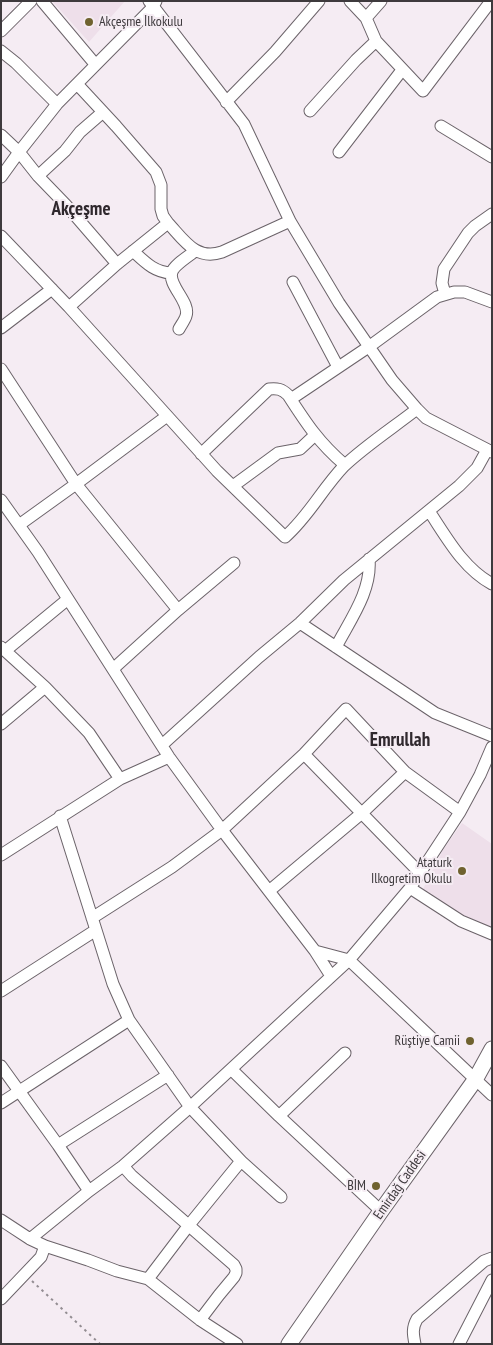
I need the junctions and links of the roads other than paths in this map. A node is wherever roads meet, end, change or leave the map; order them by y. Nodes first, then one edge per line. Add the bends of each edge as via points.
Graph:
1 (31, 1) edge
2 (42, 1) edge
3 (319, 1) edge
4 (350, 1) edge
5 (381, 1) edge
6 (491, 1) edge
7 (153, 3) edge
8 (366, 18) junction
9 (1, 30) edge
10 (376, 41) junction
11 (1, 51) edge
12 (95, 64) junction
13 (402, 70) junction
14 (77, 84) junction
15 (226, 102) junction
16 (57, 104) junction
17 (310, 111) dead end
18 (103, 112) junction
19 (441, 126) dead end
20 (1, 136) edge
21 (19, 152) junction
22 (340, 152) dead end
23 (492, 156) edge
24 (1, 176) edge
25 (38, 176) junction
26 (492, 214) edge
27 (290, 221) junction
28 (168, 223) junction
29 (1, 236) edge
30 (133, 251) junction
31 (195, 251) junction
32 (117, 264) junction
33 (171, 273) junction
34 (293, 282) dead end
35 (52, 289) junction
36 (446, 294) junction
37 (491, 301) edge
38 (69, 307) junction
39 (1, 328) edge
40 (179, 329) dead end
41 (370, 346) junction
42 (338, 367) junction
43 (1, 369) edge
44 (291, 399) junction
45 (417, 409) junction
46 (168, 416) junction
47 (315, 435) junction
48 (490, 451) edge
49 (201, 454) junction
50 (345, 465) junction
51 (76, 484) junction
52 (233, 486) junction
53 (1, 500) edge
54 (429, 511) junction
55 (19, 525) junction
56 (369, 559) junction
57 (234, 564) dead end
58 (492, 584) edge
59 (68, 599) junction
60 (178, 610) junction
61 (300, 623) junction
62 (336, 647) junction
63 (3, 649) edge
64 (113, 668) junction
65 (46, 688) junction
66 (1, 724) edge
67 (492, 736) edge
68 (162, 745) junction
69 (492, 747) edge
70 (304, 754) junction
71 (169, 757) junction
72 (405, 772) junction
73 (120, 779) junction
74 (460, 812) junction
75 (362, 813) junction
76 (60, 816) junction
77 (222, 830) junction
78 (1, 855) edge
79 (420, 873) junction
80 (410, 888) junction
81 (269, 891) junction
82 (92, 918) junction
83 (96, 930) junction
84 (492, 934) edge
85 (315, 951) junction
86 (349, 960) junction
87 (331, 976) junction
88 (1, 991) edge
89 (129, 1020) junction
90 (492, 1049) edge
91 (345, 1053) dead end
92 (1, 1066) edge
93 (231, 1069) junction
94 (168, 1075) junction
95 (475, 1080) junction
96 (20, 1090) junction
97 (492, 1095) edge
98 (1, 1102) edge
99 (190, 1107) junction
100 (279, 1116) junction
101 (58, 1144) junction
102 (241, 1161) junction
103 (123, 1166) junction
104 (88, 1191) junction
105 (281, 1197) dead end
106 (381, 1211) junction
107 (1, 1220) edge
108 (189, 1225) junction
109 (30, 1239) junction
110 (45, 1246) junction
111 (492, 1258) edge
112 (148, 1279) junction
113 (490, 1288) edge
114 (1, 1299) edge
115 (306, 1319) junction
116 (200, 1320) junction
117 (459, 1343) edge
118 (237, 1344) edge
119 (281, 1344) edge
120 (289, 1344) edge
121 (415, 1344) edge

1 - 9 street
2 - 12 street
3 - 15 street
4 - 8 street
5 - 8 street
6 - 13 street via 423,90
7 - 12 street
7 - 15 street
8 - 10 street
10 - 13 street
10 - 17 street
11 - 16 street
12 - 14 street
13 - 22 street
14 - 16 street
14 - 18 street
15 - 27 street via 244,124
16 - 21 street
18 - 25 street
18 - 28 street via 156,172 161,185 161,209
19 - 23 street
20 - 21 street
21 - 24 street
21 - 25 street
25 - 32 street
26 - 36 street via 468,233 444,269 442,283
27 - 31 street via 215,254
27 - 41 street
28 - 30 street
28 - 31 street
29 - 35 street
30 - 32 street
30 - 33 street via 154,269
31 - 33 street
32 - 38 street
33 - 40 street via 187,309
34 - 42 street
35 - 38 street
35 - 39 street
36 - 37 street via 465,292
36 - 41 street via 437,297
38 - 46 street
41 - 42 street
41 - 45 street via 392,380
42 - 44 street
43 - 51 street
44 - 47 street
44 - 49 street via 280,389 269,389
45 - 48 street via 426,418
45 - 50 street
46 - 49 street
46 - 51 street
47 - 50 street
47 - 52 street via 300,450 278,453
48 - 54 street via 468,477
49 - 52 street
50 - 52 street via 303,520 285,537
51 - 55 street
51 - 60 street
53 - 55 street
54 - 56 street
54 - 58 street via 462,560
55 - 59 street
56 - 61 street
56 - 62 street via 370,575 366,587
57 - 60 street
59 - 63 street
59 - 64 street
60 - 64 street
61 - 62 street
61 - 68 street
62 - 67 street via 435,713
63 - 65 street
64 - 68 street
65 - 66 street
65 - 73 street via 89,733
68 - 71 street
69 - 74 street
70 - 72 street via 346,709
70 - 75 street
70 - 77 street
71 - 73 street
71 - 77 street
72 - 74 street
72 - 75 street
73 - 76 street
74 - 79 street
75 - 79 street
75 - 81 street
76 - 78 street
76 - 82 street
77 - 81 street
77 - 82 street via 172,867
79 - 80 street
80 - 84 street via 461,921
80 - 86 street
81 - 85 street
82 - 83 street
83 - 88 street
83 - 89 street via 113,984
85 - 86 street
85 - 87 street
86 - 87 street
86 - 95 street
87 - 93 street
89 - 94 street
89 - 96 street
90 - 95 main road, Emirdağ Caddesi
91 - 100 street
92 - 96 street
93 - 99 street
93 - 100 street
94 - 99 street
94 - 101 street
95 - 97 street
95 - 106 main road, Emirdağ Caddesi
96 - 98 street
96 - 101 street
99 - 102 street
99 - 103 street
100 - 106 street
101 - 104 street
102 - 105 street
102 - 108 street
103 - 104 street
103 - 108 street
104 - 109 street
106 - 115 main road, Emirdağ Caddesi
107 - 109 street
108 - 112 street
108 - 116 street via 236,1269 234,1277
109 - 110 street
110 - 112 street via 116,1272
110 - 114 street via 41,1257
111 - 121 street via 484,1261 417,1319 412,1333
112 - 116 street
113 - 117 street
115 - 119 main road
115 - 120 main road
116 - 118 street

